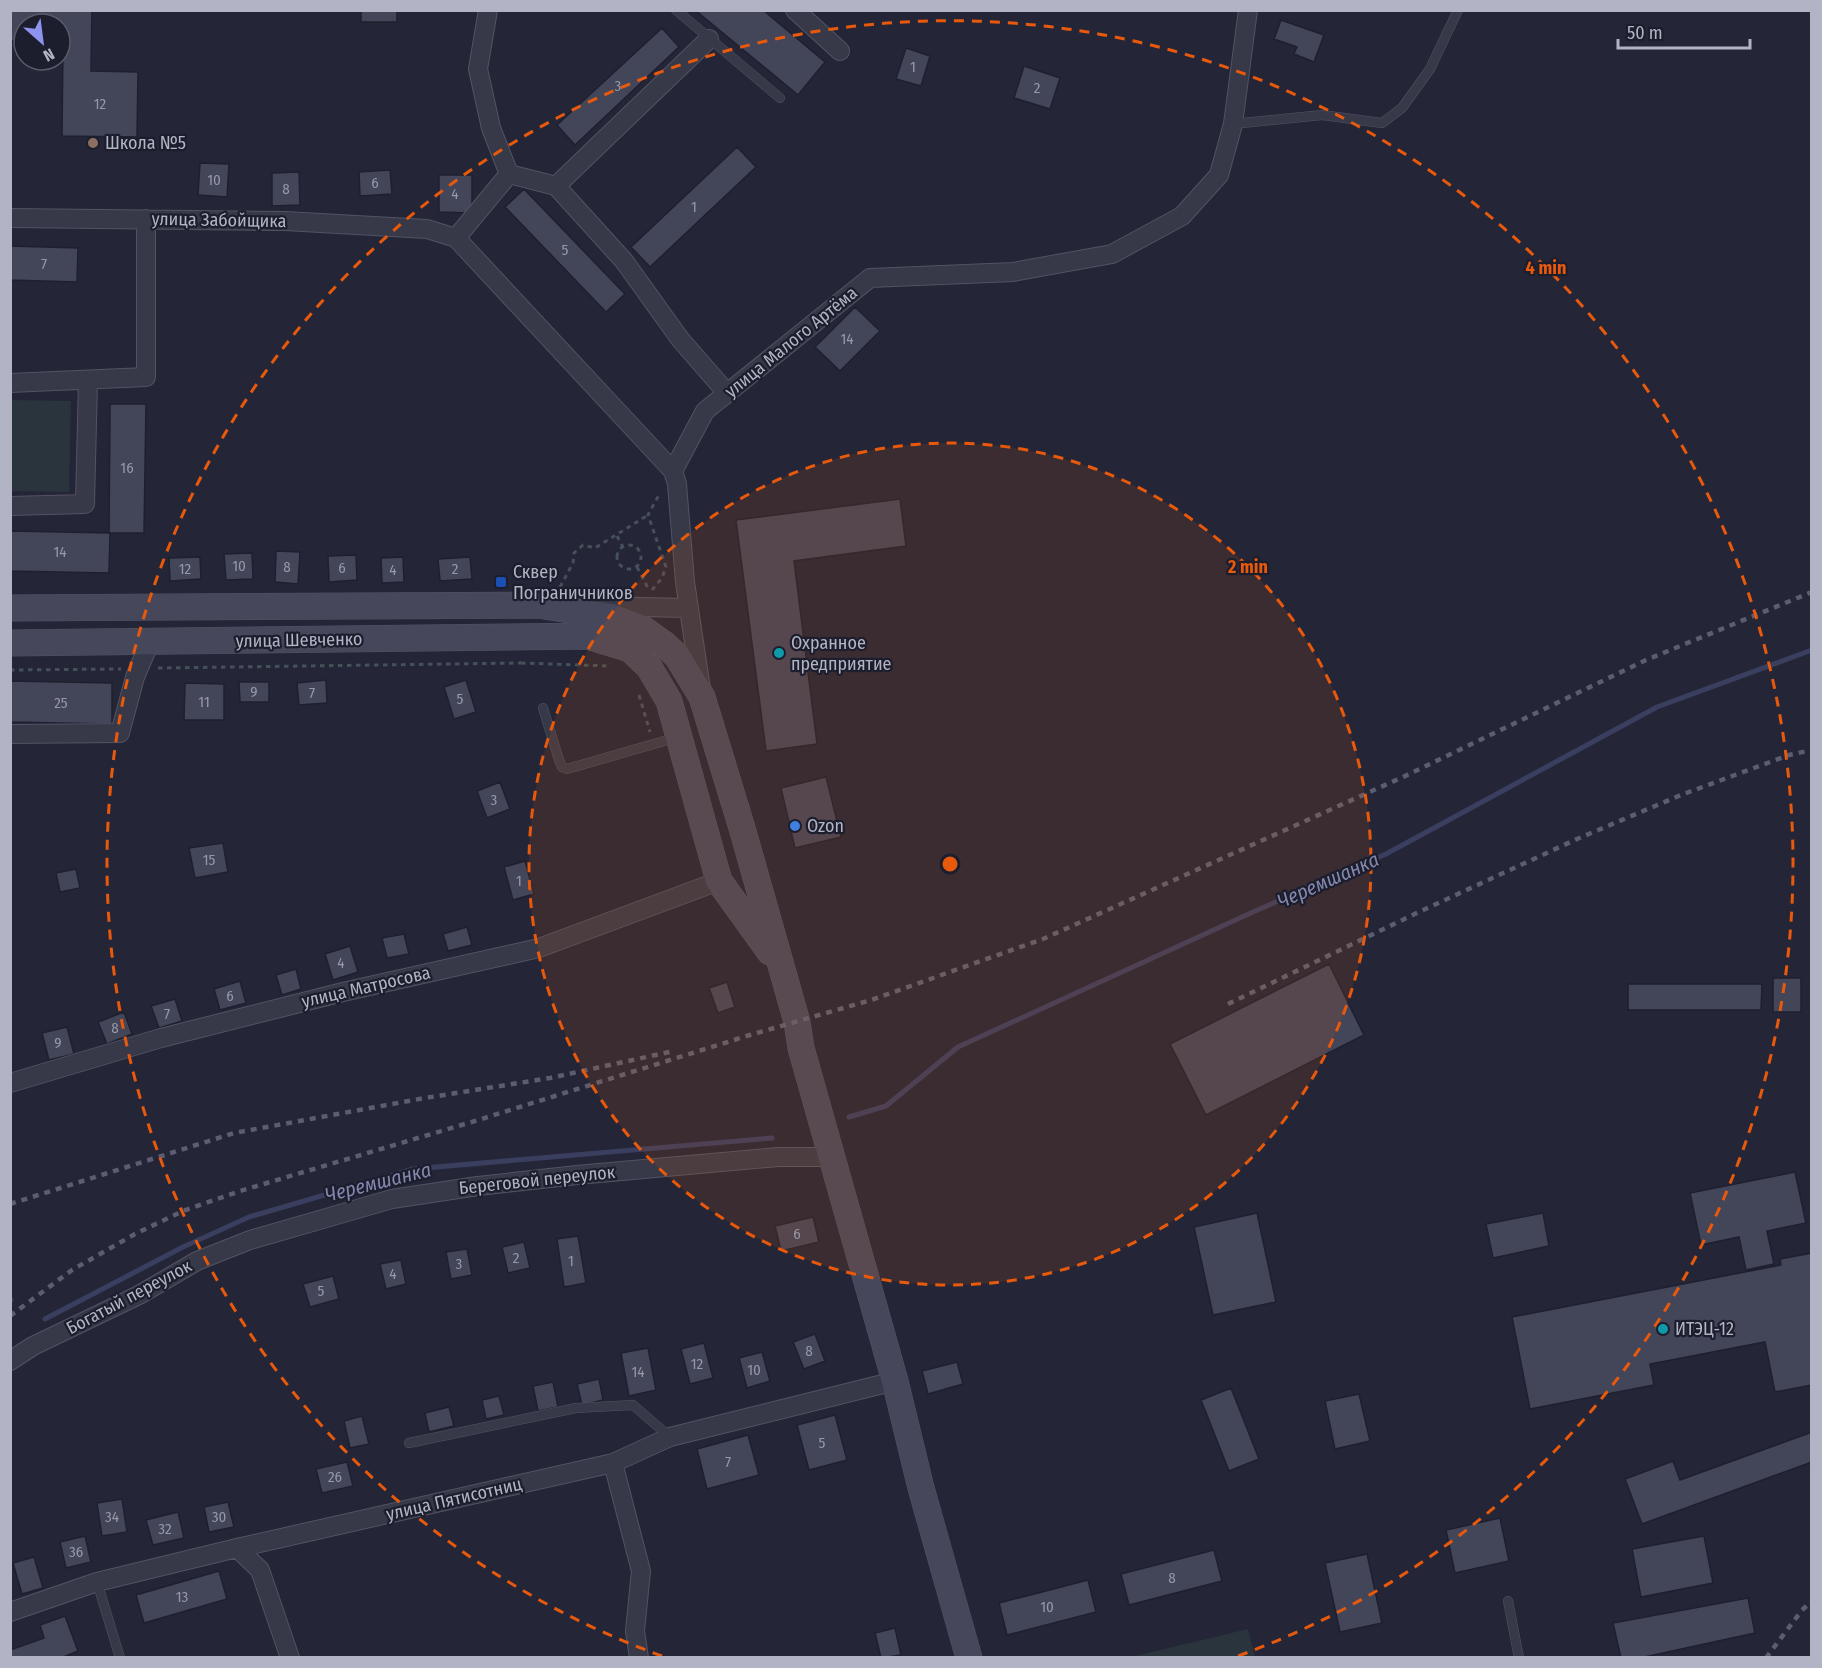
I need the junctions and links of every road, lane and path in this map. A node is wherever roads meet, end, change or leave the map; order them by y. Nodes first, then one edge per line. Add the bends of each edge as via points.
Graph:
1 (488, 10) edge
2 (676, 10) edge
3 (795, 10) edge
4 (1248, 10) edge
5 (1458, 10) edge
6 (709, 39) junction
7 (840, 51) dead end
8 (780, 98) dead end
9 (1233, 124) junction
10 (509, 174) junction
11 (556, 186) junction
12 (10, 218) edge
13 (146, 219) junction
14 (456, 238) junction
15 (88, 380) junction
16 (10, 383) edge
17 (727, 393) junction
18 (672, 471) junction
19 (10, 506) edge
20 (648, 515) junction
21 (616, 535) junction
22 (623, 547) junction
23 (636, 566) junction
24 (570, 591) dead end
25 (650, 592) junction
26 (641, 594) dead end
27 (538, 605) junction
28 (10, 608) edge
29 (688, 608) junction
30 (588, 636) junction
31 (150, 642) junction
32 (10, 643) edge
33 (521, 663) dead end
34 (619, 666) dead end
35 (139, 669) junction
36 (10, 670) edge
37 (637, 687) dead end
38 (702, 697) junction
39 (543, 708) dead end
40 (10, 734) edge
41 (678, 737) junction
42 (653, 744) junction
43 (719, 881) junction
44 (779, 965) junction
45 (10, 1083) edge
46 (829, 1151) junction
47 (250, 1240) joint
48 (10, 1361) edge
49 (895, 1381) junction
50 (670, 1437) junction
51 (409, 1443) dead end
52 (613, 1463) junction
53 (237, 1548) junction
54 (97, 1582) junction
55 (1508, 1601) dead end
56 (10, 1612) edge
57 (120, 1658) edge
58 (290, 1658) edge
59 (639, 1658) edge
60 (969, 1658) edge
61 (1519, 1658) edge

1 - 10 street via 478,69 490,128
2 - 6 lane
3 - 7 street
4 - 9 street, улица Малого Артёма
5 - 9 lane via 1430,69 1401,108 1382,123 1322,115
6 - 8 lane
6 - 11 street
9 - 17 street, улица Малого Артёма via 1219,175 1182,216 1112,254 1013,272 870,279
10 - 11 street
10 - 14 street
11 - 17 street via 624,261 680,339
12 - 13 street, улица Забойщика
13 - 14 street, улица Забойщика via 427,229
13 - 15 street via 146,377
14 - 18 street
15 - 16 street
15 - 19 street via 85,504
17 - 18 street, улица Малого Артёма via 705,411
18 - 20 path
18 - 29 street via 677,484
20 - 21 path
20 - 25 path via 666,567
21 - 22 path
21 - 24 path via 595,548 583,545 574,553 573,563 558,590
22 - 23 path via 632,545 638,549 641,554
22 - 23 path via 617,556 619,562 630,569
23 - 25 path
25 - 26 path
27 - 28 main road, улица Шевченко
27 - 29 street
27 - 38 main road, улица Шевченко via 612,617 643,628 677,656
29 - 30 street
29 - 38 street
30 - 31 main road, улица Шевченко
30 - 41 main road, улица Шевченко via 630,649 649,667 669,701
31 - 32 main road, улица Шевченко
31 - 35 street
33 - 34 path
35 - 36 path
35 - 40 street via 120,733
37 - 42 path
38 - 44 main road, улица Шевченко
39 - 42 lane via 559,760 567,769
41 - 42 lane
41 - 43 main road, улица Шевченко
43 - 44 main road, улица Шевченко
43 - 45 street, улица Матросова via 539,948 332,994 161,1038
44 - 46 main road, улица Шевченко
46 - 47 street, Береговой переулок via 477,1186 392,1199
46 - 49 main road, улица Шевченко
47 - 48 street, Богатый переулок via 197,1261
49 - 50 street, улица Пятисотниц
49 - 60 main road, улица Шевченко
50 - 51 lane via 633,1405 576,1408
50 - 52 street, улица Пятисотниц
52 - 53 street, улица Пятисотниц
52 - 59 street via 641,1571 635,1632
53 - 54 street, улица Пятисотниц
53 - 58 street via 260,1570
54 - 56 street, улица Пятисотниц
54 - 57 lane
55 - 61 lane

